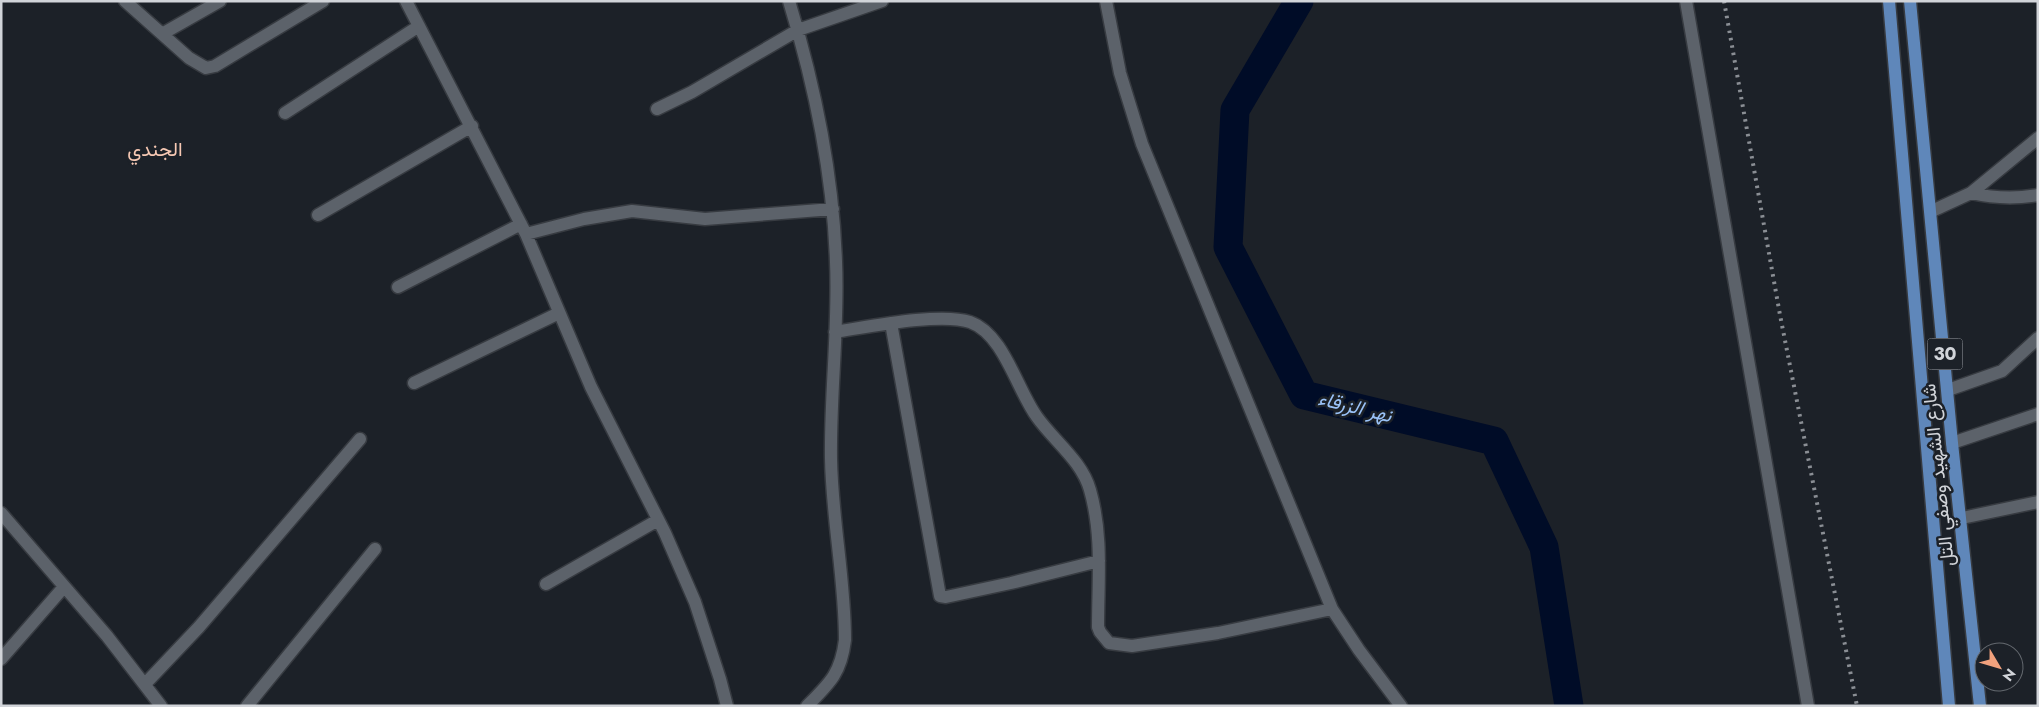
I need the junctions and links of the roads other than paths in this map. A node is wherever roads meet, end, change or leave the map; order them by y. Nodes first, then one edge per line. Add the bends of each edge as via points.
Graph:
1 (125, 1) edge
2 (220, 1) edge
3 (323, 1) edge
4 (406, 1) edge
5 (789, 1) edge
6 (882, 1) edge
7 (1106, 1) edge
8 (1686, 1) edge
9 (1889, 1) edge
10 (1910, 1) edge
11 (419, 26) junction
12 (798, 30) junction
13 (162, 34) junction
14 (657, 110) dead end
15 (285, 114) dead end
16 (472, 126) junction
17 (2038, 138) edge
18 (1971, 192) junction
19 (2038, 195) edge
20 (833, 209) junction
21 (1932, 212) junction
22 (318, 215) dead end
23 (524, 229) junction
24 (398, 287) dead end
25 (559, 313) junction
26 (891, 323) junction
27 (835, 332) junction
28 (2038, 338) edge
29 (414, 383) dead end
30 (1948, 390) junction
31 (2038, 414) edge
32 (360, 439) dead end
33 (1952, 442) junction
34 (2038, 502) edge
35 (1, 513) edge
36 (1962, 518) junction
37 (658, 520) junction
38 (375, 549) dead end
39 (1099, 561) junction
40 (546, 584) dead end
41 (63, 588) junction
42 (1332, 609) junction
43 (1, 659) edge
44 (145, 684) junction
45 (155, 703) edge
46 (248, 706) edge
47 (727, 706) edge
48 (807, 706) edge
49 (1401, 706) edge
50 (1808, 706) edge
51 (1950, 706) edge
52 (1980, 706) edge

1 - 13 street
2 - 13 street
3 - 13 street via 206,68 198,65
4 - 11 street
5 - 12 street
6 - 12 street
7 - 42 street via 1120,73 1142,144
8 - 50 street
9 - 51 main road, شارع الشهيد وصفي التل / 30
10 - 21 main road, شارع الشهيد وصفي التل / 30
11 - 15 street
11 - 16 street
12 - 14 street
12 - 20 street via 808,62
16 - 22 street
16 - 23 street
17 - 18 street
18 - 19 street via 1988,197
18 - 21 street
20 - 23 street via 704,218 632,211
20 - 27 street
21 - 30 main road, شارع الشهيد وصفي التل / 30
23 - 24 street
23 - 25 street
25 - 29 street
25 - 37 street via 611,429
26 - 27 street
26 - 39 street via 954,319 971,322 987,333 1000,350 1038,419 1085,477 1096,519
26 - 39 street via 940,596 1003,585
27 - 48 street via 831,460 845,640 843,660 837,674
28 - 30 street via 2002,371
30 - 33 main road, شارع الشهيد وصفي التل / 30
31 - 33 street
32 - 44 street via 199,627
33 - 36 main road, شارع الشهيد وصفي التل / 30
34 - 36 street
35 - 41 street
36 - 52 main road, شارع الشهيد وصفي التل / 30
37 - 40 street
37 - 47 street via 695,602
38 - 46 street
39 - 42 street via 1098,627 1104,638 1115,645 1132,646 1218,633
41 - 43 street
41 - 44 street
42 - 49 street
44 - 45 street

